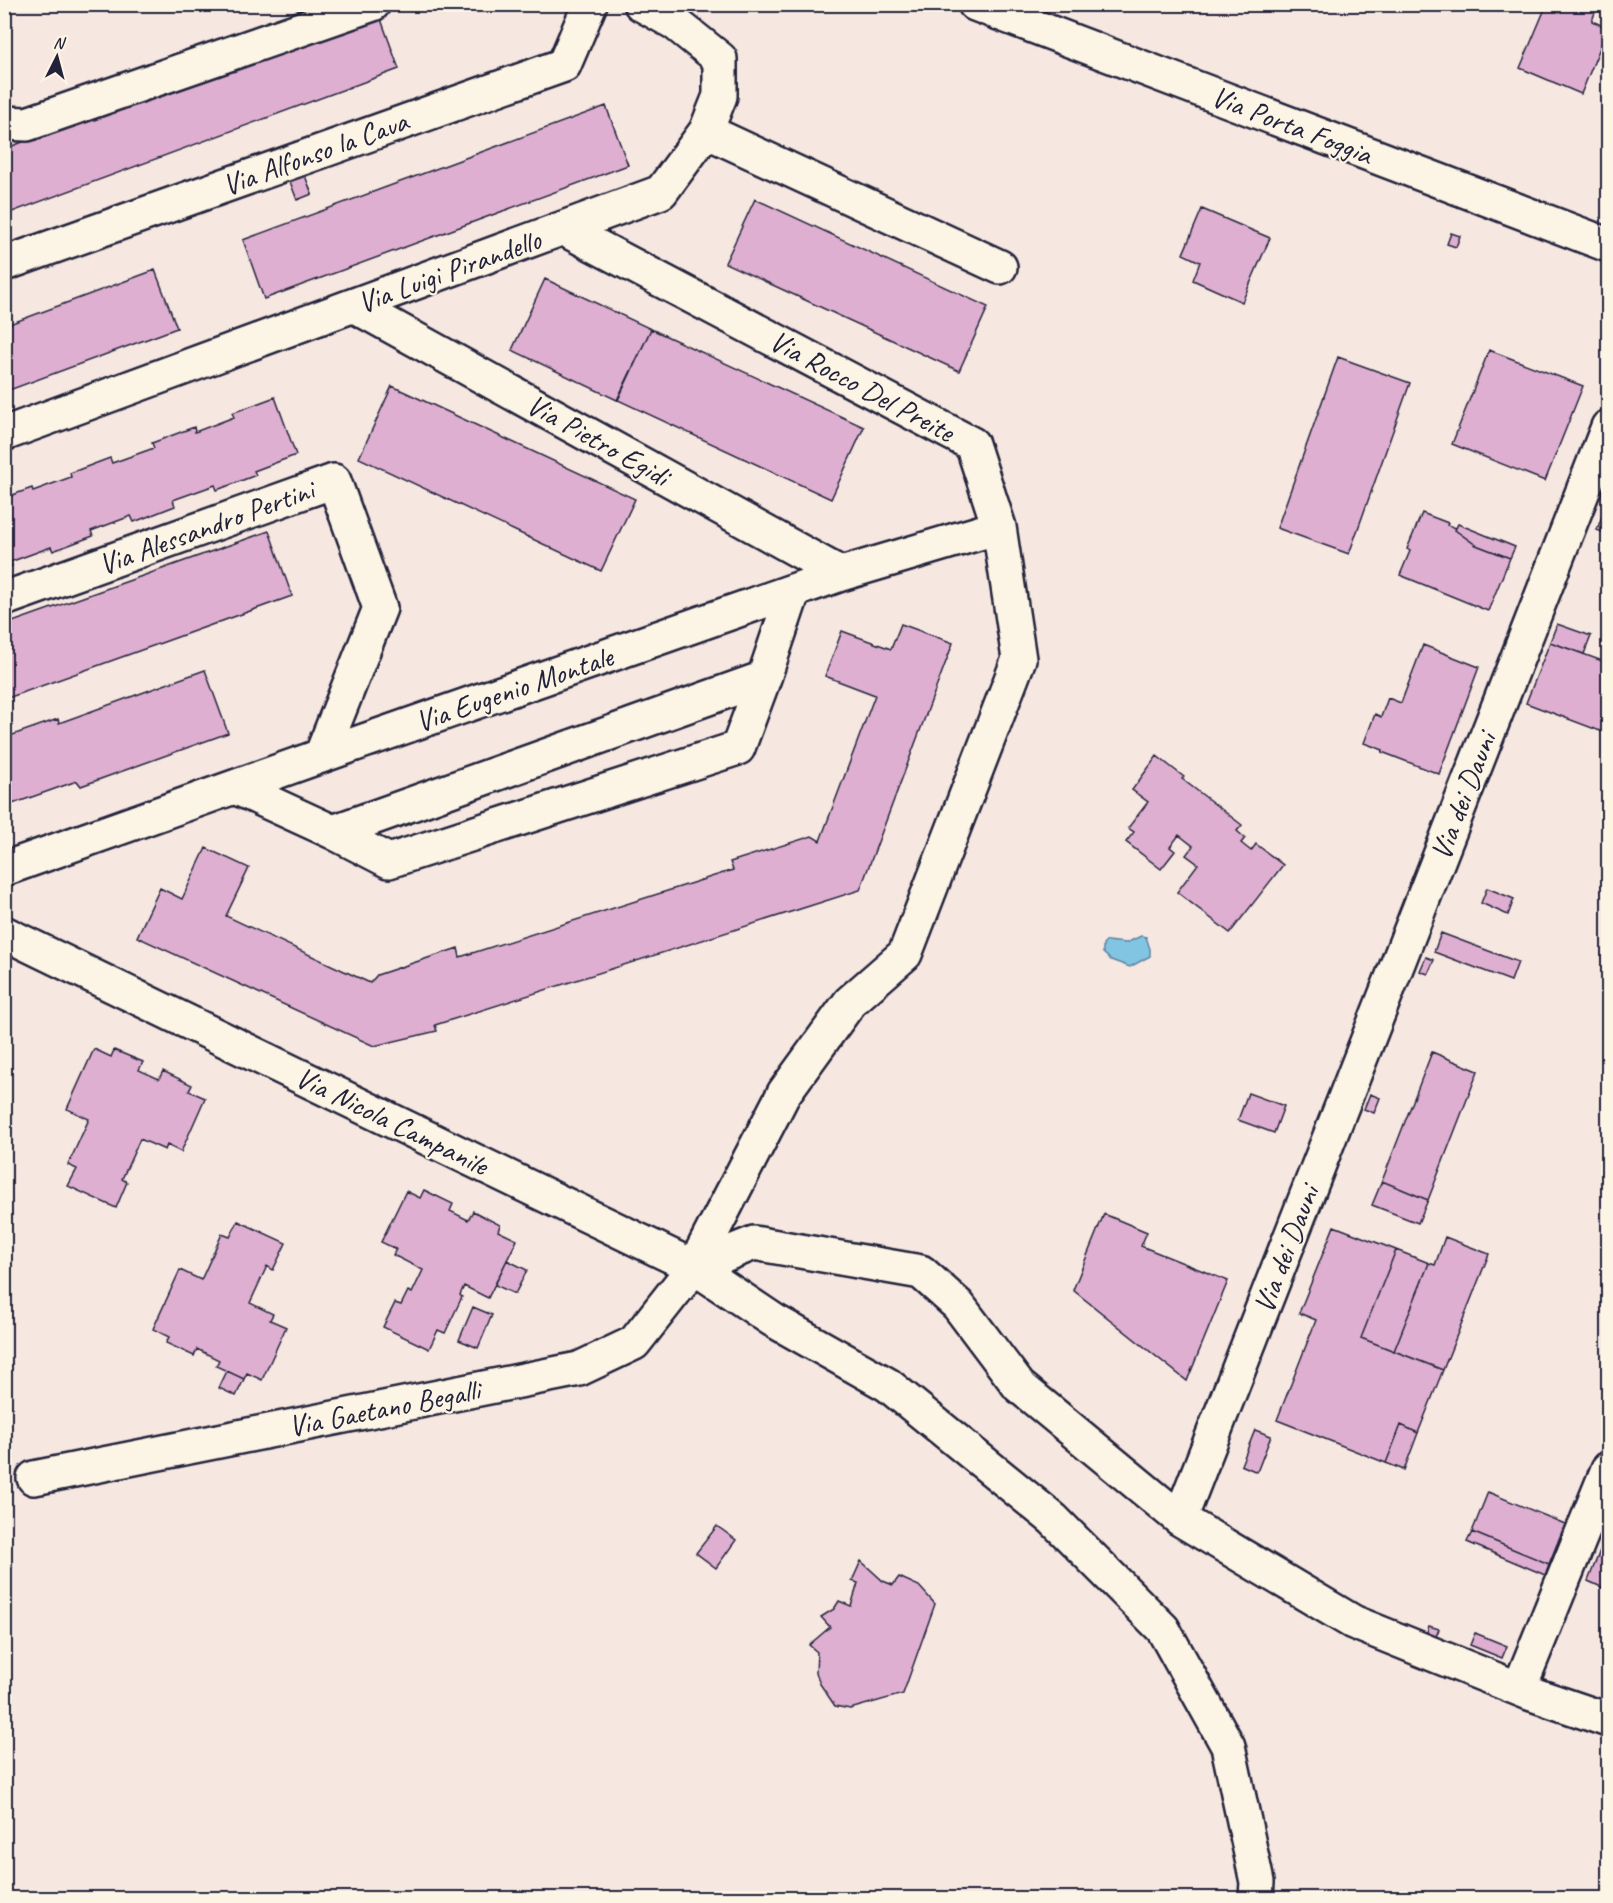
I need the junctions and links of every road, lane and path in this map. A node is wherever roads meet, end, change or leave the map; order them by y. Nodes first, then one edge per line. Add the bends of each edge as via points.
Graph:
1 (373, 4) edge
2 (590, 4) edge
3 (641, 4) edge
4 (975, 4) edge
5 (4, 123) edge
6 (706, 131) junction
7 (564, 229) junction
8 (1608, 245) edge
9 (4, 264) edge
10 (1000, 267) dead end
11 (355, 306) junction
12 (1608, 427) edge
13 (4, 434) edge
14 (999, 527) junction
15 (841, 574) junction
16 (793, 592) junction
17 (4, 599) edge
18 (764, 678) junction
19 (321, 756) junction
20 (235, 786) junction
21 (333, 832) junction
22 (4, 869) edge
23 (4, 933) edge
24 (905, 954) joint
25 (694, 1267) junction
26 (1608, 1469) edge
27 (34, 1478) dead end
28 (1180, 1519) junction
29 (1519, 1689) junction
30 (1608, 1719) edge
31 (1256, 1899) edge

1 - 5 street via 27,124
2 - 9 street, Via Alfonso la Cava via 564,65
3 - 6 street, Via Luigi Pirandello via 675,23 720,58 720,96
4 - 8 street, Via Porta Foggia
6 - 7 street, Via Luigi Pirandello via 662,192
6 - 10 street
7 - 11 street, Via Luigi Pirandello
7 - 14 street, Via Rocco Del Preite via 972,444
11 - 13 street, Via Luigi Pirandello
11 - 15 street, Via Pietro Egidi
12 - 28 street, Via dei Dauni
14 - 15 street, Via Eugenio Montale
14 - 24 street, Via Rocco Del Preite via 1019,659
15 - 16 street, Via Eugenio Montale
16 - 18 street
16 - 19 street, Via Eugenio Montale
17 - 19 street, Via Alessandro Pertini via 334,481 380,608
18 - 21 street
18 - 21 street via 738,748 389,861
19 - 20 street, Via Eugenio Montale
20 - 21 street
20 - 22 street, Via Eugenio Montale
23 - 25 street, Via Nicola Campanile
24 - 25 street, Via Gaetano Begalli via 850,1002 784,1093
25 - 27 street, Via Gaetano Begalli via 634,1343 579,1369
25 - 28 street via 754,1243 921,1272 958,1305 1019,1386
25 - 31 street, Via Nicola Campanile via 773,1320 888,1385 1053,1519 1163,1629 1228,1746 1257,1882
26 - 29 street
28 - 29 street via 1353,1622
29 - 30 street

